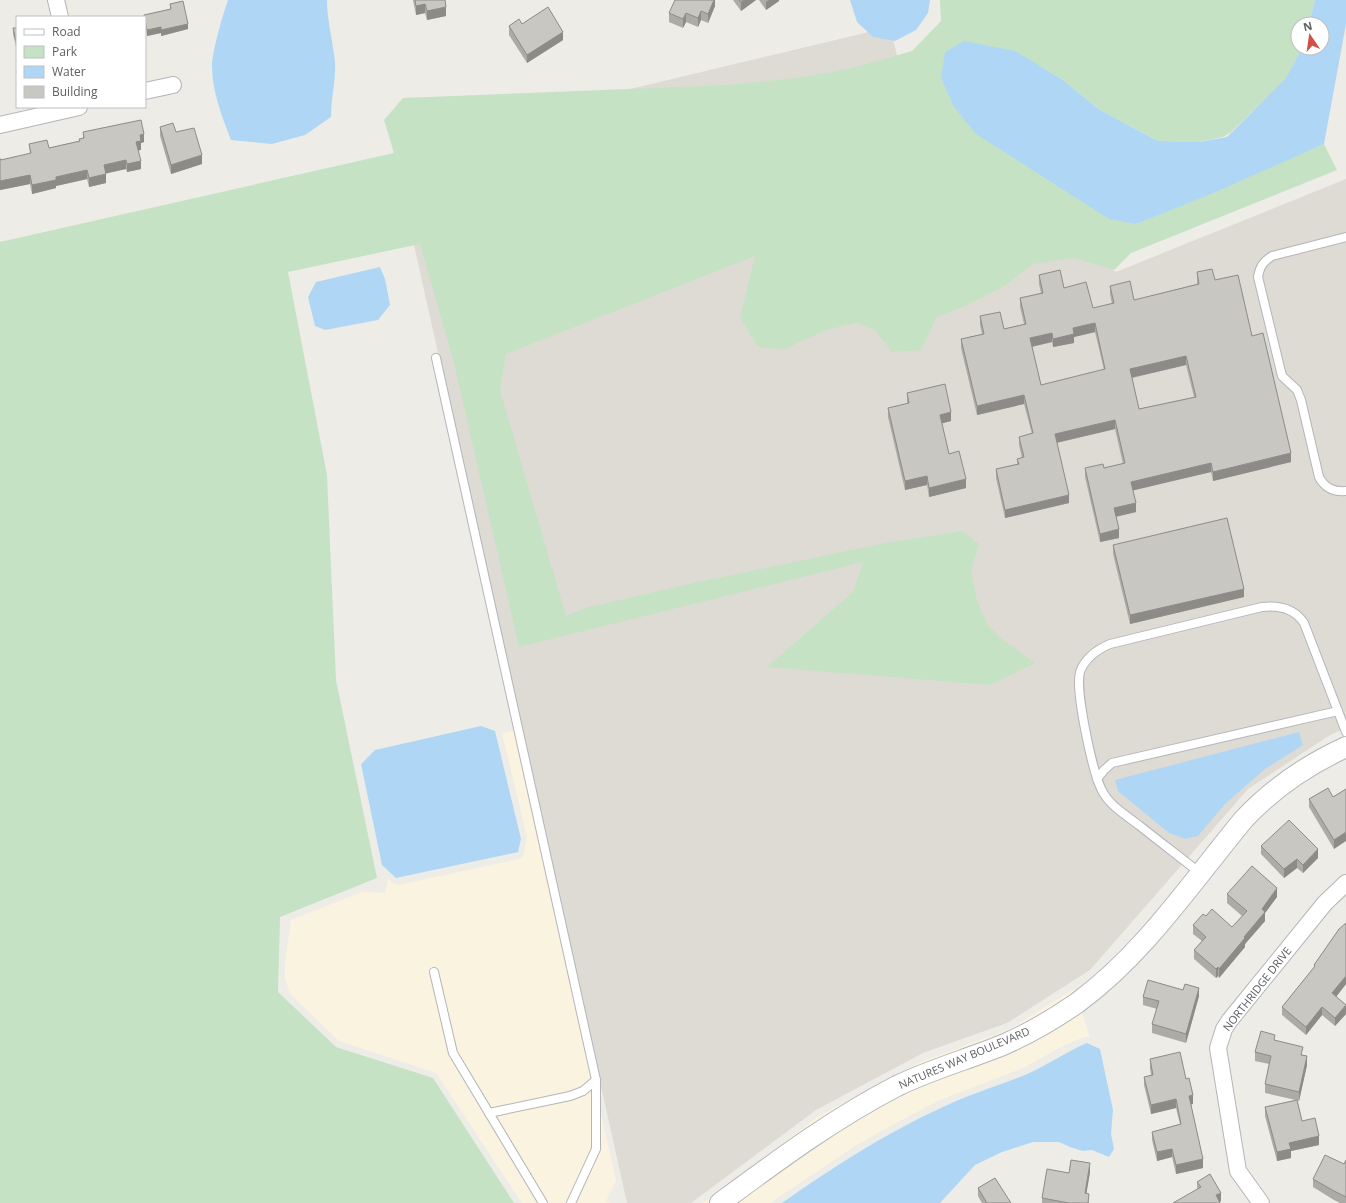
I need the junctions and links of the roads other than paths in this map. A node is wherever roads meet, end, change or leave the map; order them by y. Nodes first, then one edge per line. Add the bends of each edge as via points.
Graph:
1 (56, 0) edge
2 (60, 16) edge
3 (173, 85) dead end
4 (146, 91) edge
5 (74, 108) edge
6 (0, 125) edge
7 (1346, 237) edge
8 (436, 358) dead end
9 (1346, 491) edge
10 (1338, 711) junction
11 (1346, 732) edge
12 (1346, 747) edge
13 (1098, 779) junction
14 (1200, 873) junction
15 (1346, 883) edge
16 (434, 972) dead end
17 (596, 1080) junction
18 (489, 1113) junction
19 (543, 1203) edge
20 (571, 1203) edge
21 (720, 1203) edge
22 (1261, 1203) edge

1 - 2 street
3 - 4 street
5 - 6 street
7 - 9 lane via 1272,256 1264,261 1258,277 1282,376 1297,390 1301,400 1319,477 1324,485 1332,490
8 - 17 lane
10 - 11 lane
10 - 13 lane via 1112,763
10 - 13 lane via 1304,624 1299,616 1284,608 1262,607 1110,644 1098,649 1089,657 1080,674 1078,686 1086,733
12 - 14 street, NATURES WAY BOULEVARD via 1305,768 1263,800
13 - 14 lane via 1104,794 1116,807
14 - 21 street, NATURES WAY BOULEVARD via 1130,957 1075,1004 1004,1044 923,1074 850,1111
15 - 22 street, NORTHRIDGE DRIVE via 1325,903 1230,1020 1220,1038 1218,1048 1238,1171
16 - 18 lane via 453,1053
17 - 18 lane via 570,1096
17 - 20 lane via 596,1149
18 - 19 lane

